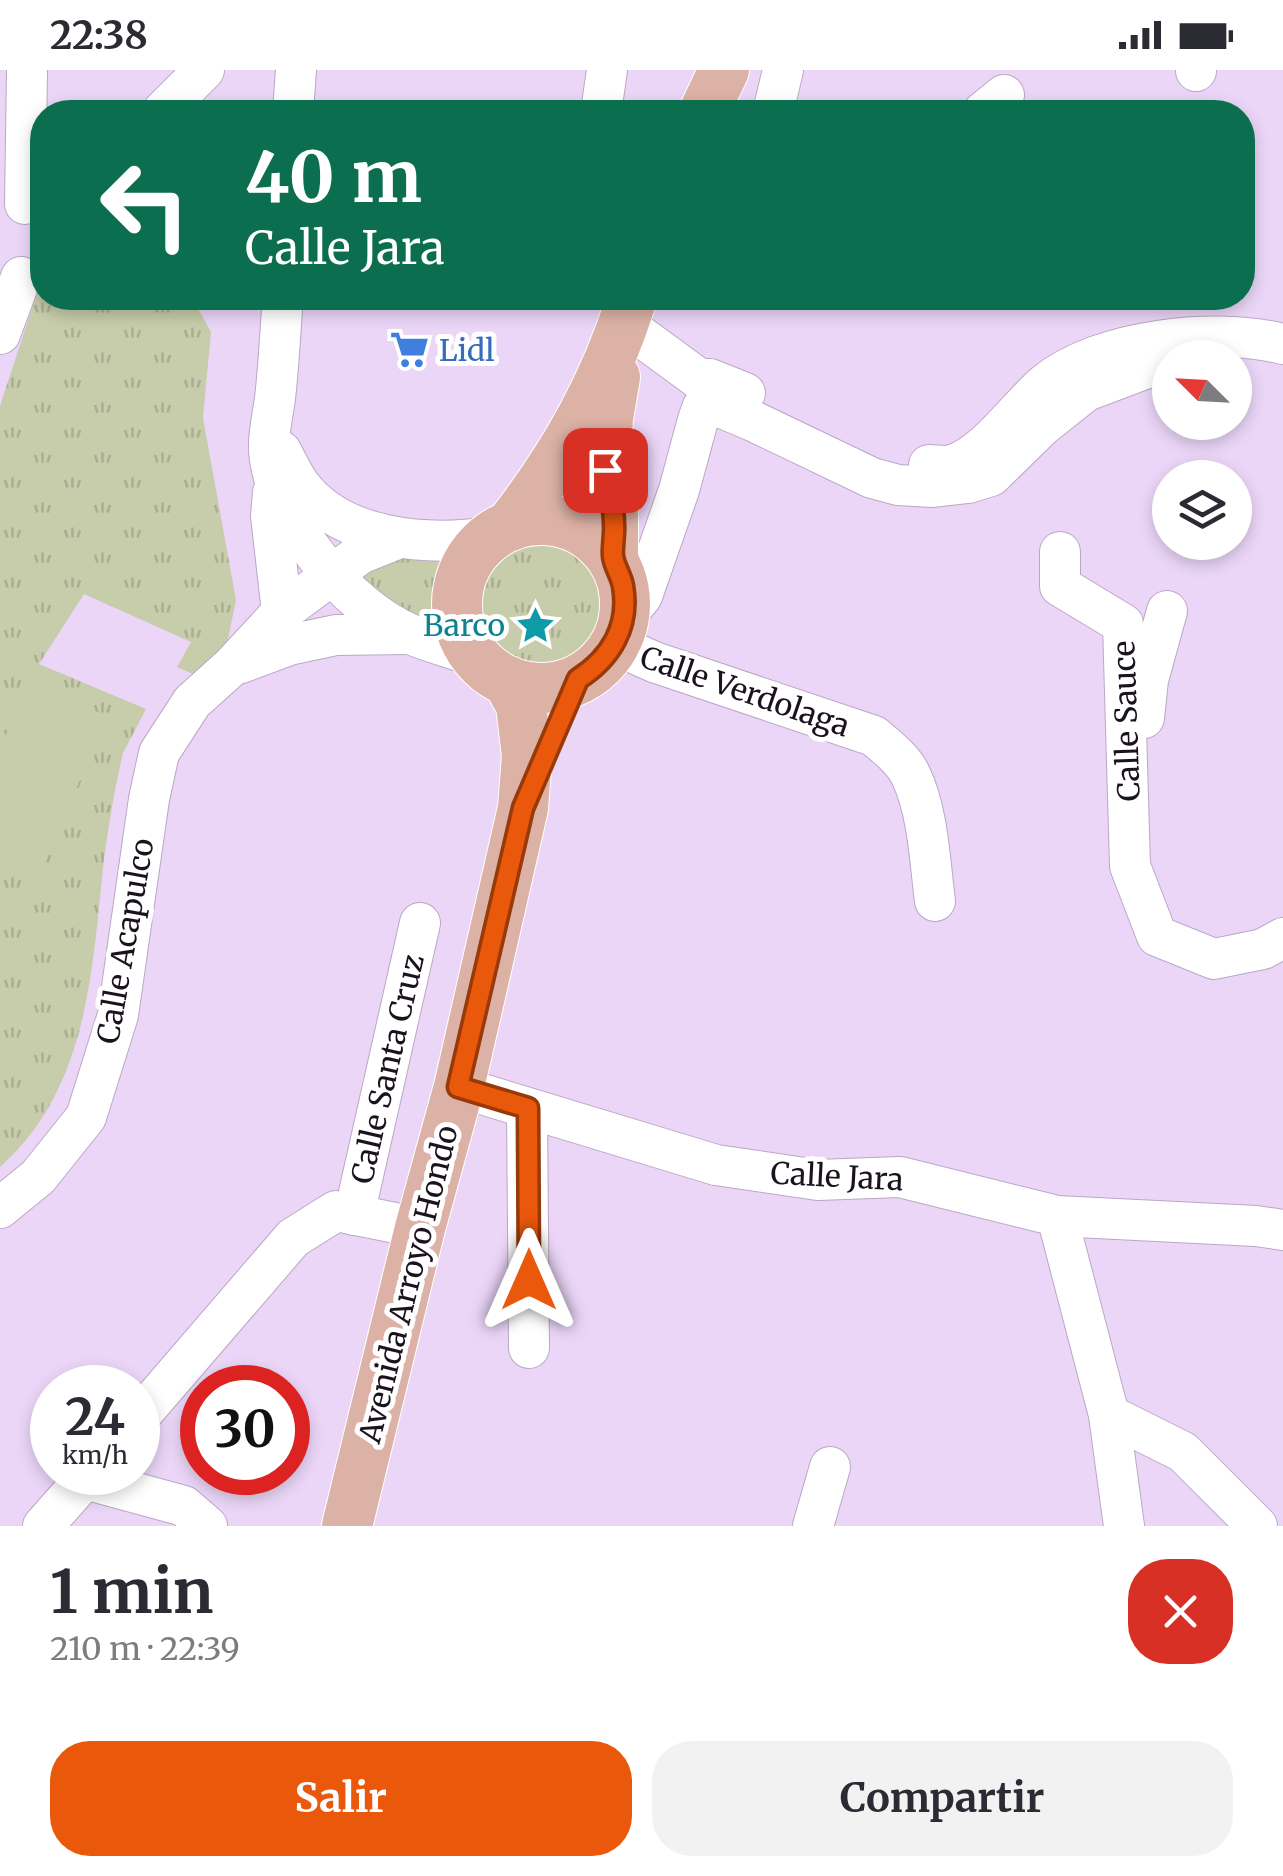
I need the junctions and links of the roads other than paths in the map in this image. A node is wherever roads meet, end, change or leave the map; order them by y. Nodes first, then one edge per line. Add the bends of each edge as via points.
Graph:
1 (27, 70) edge
2 (204, 70) edge
3 (296, 70) edge
4 (607, 70) edge
5 (724, 70) edge
6 (782, 70) edge
7 (174, 100) edge
8 (294, 100) edge
9 (602, 100) edge
10 (710, 100) edge
11 (776, 100) edge
12 (23, 210) edge
13 (21, 271) edge
14 (281, 310) edge
15 (628, 311) edge
16 (0, 334) edge
17 (1283, 344) edge
18 (1252, 365) edge
19 (1152, 367) edge
20 (1283, 371) edge
21 (699, 379) junction
22 (275, 397) junction
23 (275, 483) junction
24 (500, 531) junction
25 (397, 539) junction
26 (603, 539) junction
27 (1060, 552) dead end
28 (332, 576) junction
29 (1167, 611) dead end
30 (282, 612) junction
31 (619, 631) junction
32 (409, 634) junction
33 (232, 666) junction
34 (492, 669) junction
35 (578, 679) junction
36 (523, 808) junction
37 (1130, 866) junction
38 (935, 901) dead end
39 (420, 923) dead end
40 (1283, 938) edge
41 (458, 1087) junction
42 (528, 1108) junction
43 (0, 1208) edge
44 (354, 1214) junction
45 (1057, 1216) junction
46 (420, 1228) junction
47 (1283, 1230) edge
48 (530, 1348) dead end
49 (160, 1392) edge
50 (1108, 1415) junction
51 (830, 1467) dead end
52 (71, 1495) edge
53 (149, 1495) edge
54 (43, 1526) edge
55 (206, 1526) edge
56 (347, 1526) edge
57 (813, 1526) edge
58 (1124, 1526) edge
59 (1257, 1526) edge

1 - 12 street
2 - 7 street
3 - 8 street
4 - 9 street
5 - 10 main road
6 - 11 street
13 - 16 street
14 - 22 street
15 - 21 street
15 - 24 main road via 590,403 552,470
15 - 26 main road via 608,418 605,470 614,509
17 - 21 street via 1170,338 1091,358 1047,382 970,457 949,466 884,457
18 - 20 street
19 - 31 street via 1086,391 991,476 933,487 872,478 708,402 642,596
21 - 26 street via 660,495
22 - 23 street via 269,452
22 - 25 street via 279,446 301,486 334,516
23 - 28 street via 297,529
23 - 30 street via 271,516
24 - 25 street via 437,541
24 - 26 main road via 534,520
24 - 34 main road via 475,552 458,594 464,638
25 - 28 street, Calle Acapulco via 360,554
26 - 31 main road via 622,578
27 - 37 street, Calle Sauce via 1060,586 1123,624
28 - 30 street, Calle Acapulco
28 - 32 street
29 - 37 street, Calle Sauce via 1148,680
30 - 33 street, Calle Acapulco
31 - 35 main road via 593,670
31 - 38 street, Calle Verdolaga via 654,662 874,736 892,751 911,776 925,822
32 - 33 street via 336,635
32 - 34 street
33 - 43 street, Calle Acapulco via 192,702 159,753 118,1014 86,1117 38,1177
34 - 35 main road via 525,686
34 - 36 main road, Avenida Arroyo Hondo via 521,704
35 - 36 main road, Avenida Arroyo Hondo
36 - 41 main road, Avenida Arroyo Hondo
37 - 40 street, Calle Sauce via 1157,936 1214,960
39 - 44 street, Calle Santa Cruz
41 - 42 street, Calle Jara
41 - 46 main road, Avenida Arroyo Hondo
42 - 45 street, Calle Jara via 716,1166 818,1180 900,1176
42 - 48 street
44 - 46 street
44 - 49 street via 336,1211 293,1238
45 - 47 street, Calle Jara
45 - 50 street
46 - 56 main road, Avenida Arroyo Hondo
50 - 58 street
50 - 59 street via 1184,1452
51 - 57 street
52 - 54 street
53 - 55 street via 184,1506

